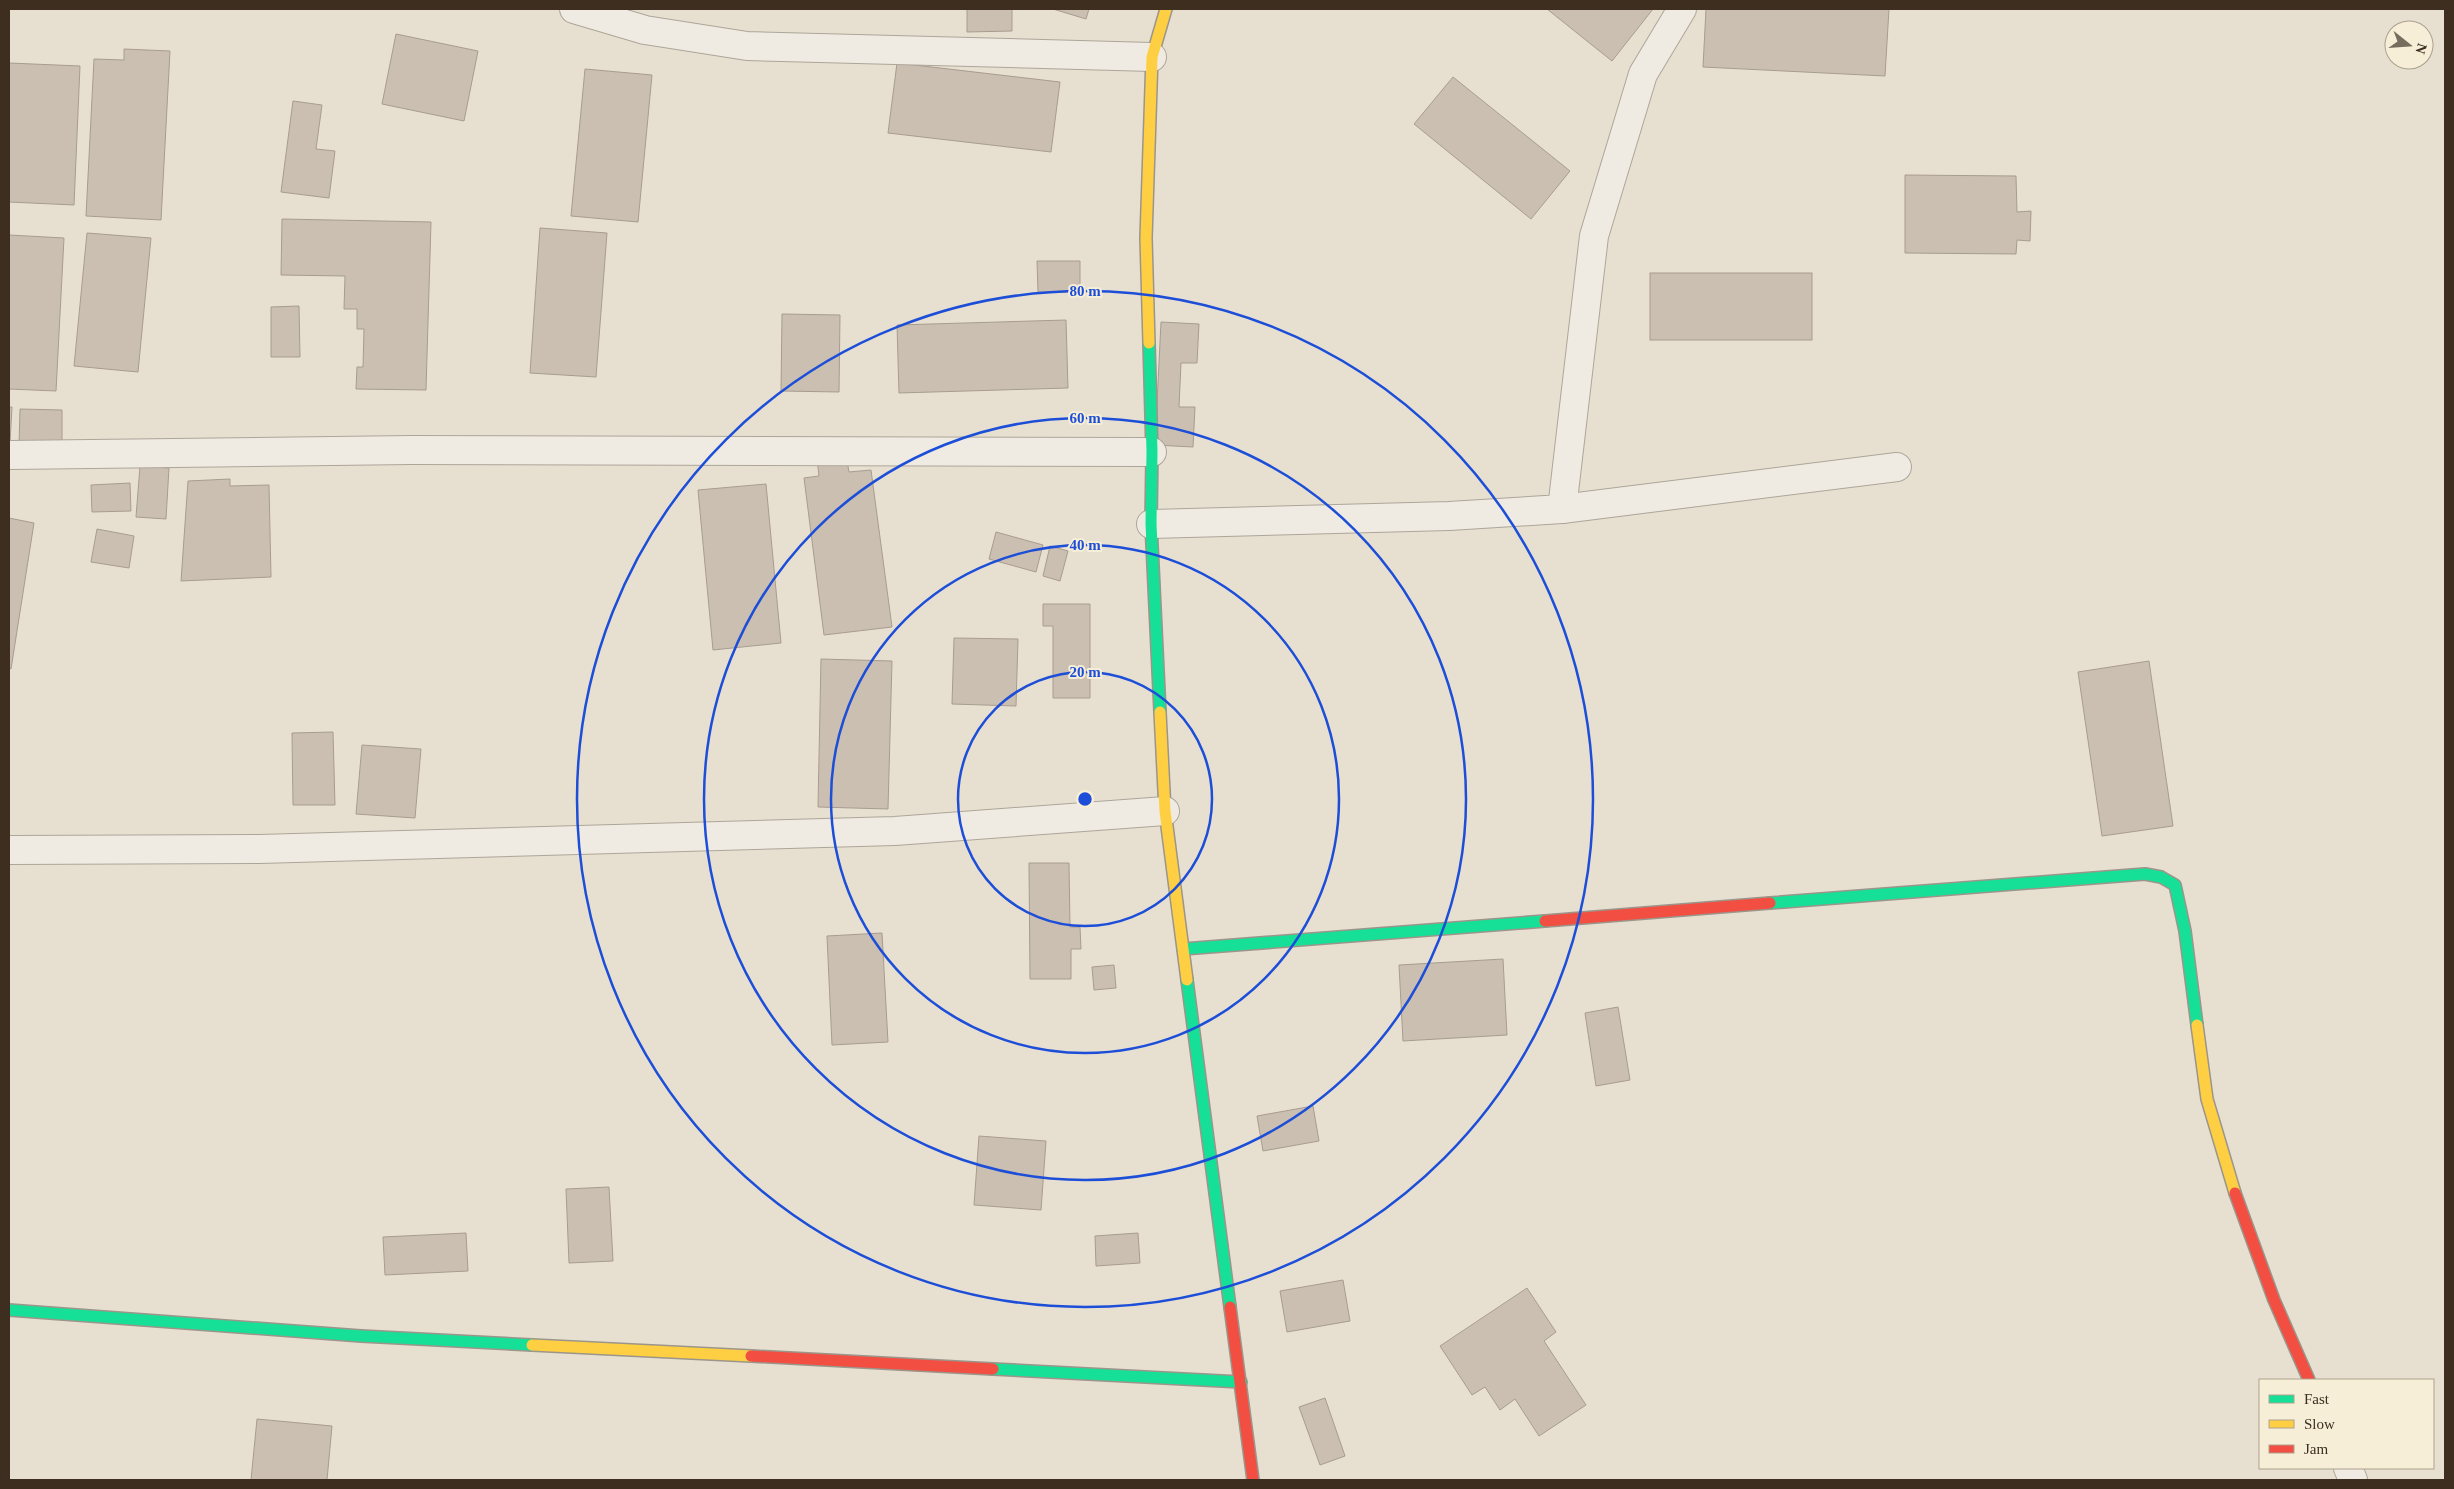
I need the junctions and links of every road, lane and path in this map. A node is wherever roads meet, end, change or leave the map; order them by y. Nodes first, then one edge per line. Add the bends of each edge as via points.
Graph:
1 (574, 9) edge
2 (1166, 9) edge
3 (1682, 9) edge
4 (1152, 57) junction
5 (1152, 452) junction
6 (9, 456) edge
7 (1897, 467) dead end
8 (1562, 509) junction
9 (1151, 524) junction
10 (1165, 811) junction
11 (9, 850) edge
12 (1184, 949) junction
13 (9, 1310) edge
14 (2309, 1379) edge
15 (1241, 1382) junction
16 (1253, 1480) edge

1 - 4 street via 645,30 747,46
2 - 4 street
3 - 8 street via 1643,74 1594,236
4 - 5 street via 1146,238
5 - 6 street via 411,450
5 - 9 street
7 - 8 street
8 - 9 street via 1439,516
9 - 10 street
10 - 11 street via 895,831 259,849
10 - 12 street
12 - 14 street via 2146,874 2161,877 2175,885 2185,931 2207,1099 2241,1214
12 - 15 street
13 - 15 street via 361,1336
15 - 16 street

